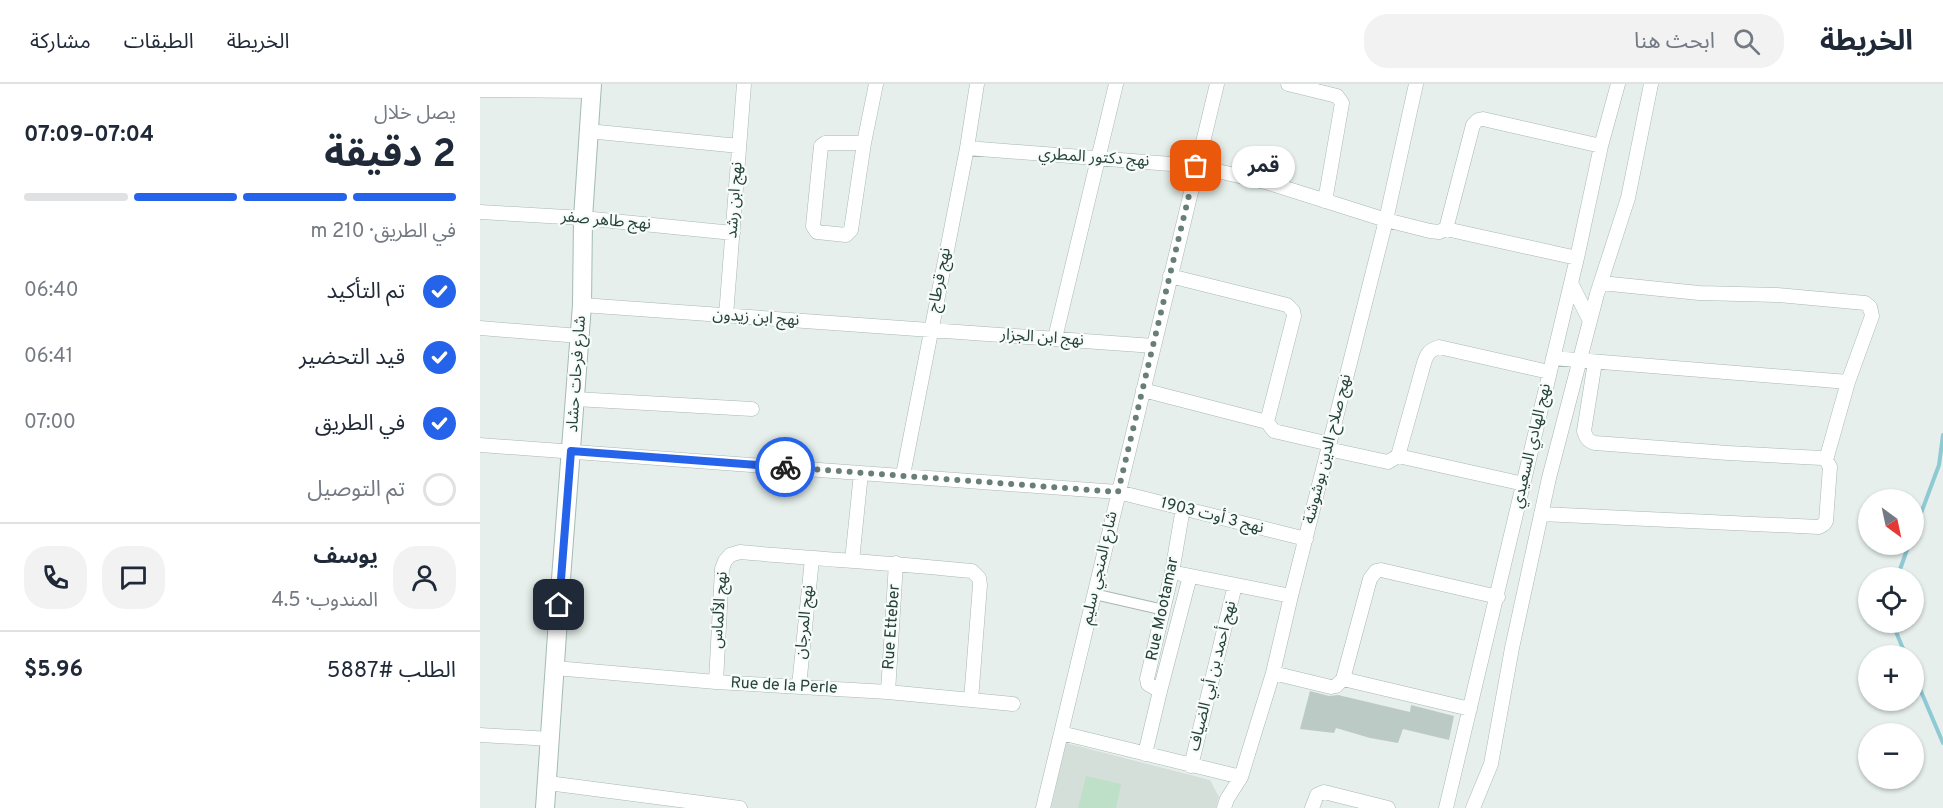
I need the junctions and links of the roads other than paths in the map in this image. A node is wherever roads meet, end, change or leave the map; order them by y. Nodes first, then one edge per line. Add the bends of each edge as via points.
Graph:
1 (744, 84) edge
2 (876, 84) edge
3 (977, 84) edge
4 (1116, 84) edge
5 (1216, 84) edge
6 (1288, 84) edge
7 (1416, 84) edge
8 (1618, 84) edge
9 (1652, 84) edge
10 (592, 87) edge
11 (480, 90) edge
12 (588, 131) junction
13 (864, 143) junction
14 (739, 146) junction
15 (1601, 146) junction
16 (967, 148) junction
17 (1098, 159) junction
18 (1196, 166) junction
19 (1325, 201) junction
20 (480, 212) edge
21 (583, 218) junction
22 (1386, 220) junction
23 (1446, 229) junction
24 (733, 233) junction
25 (1577, 258) junction
26 (1170, 276) junction
27 (1571, 283) junction
28 (1601, 283) junction
29 (582, 305) junction
30 (726, 315) junction
31 (1590, 321) junction
32 (480, 328) edge
33 (930, 330) junction
34 (580, 336) junction
35 (1055, 338) junction
36 (1154, 346) junction
37 (1580, 361) junction
38 (1595, 362) junction
39 (1551, 365) junction
40 (1848, 382) junction
41 (1143, 390) junction
42 (575, 399) junction
43 (752, 409) dead end
44 (1267, 422) junction
45 (480, 445) edge
46 (1329, 447) junction
47 (571, 451) junction
48 (1398, 456) junction
49 (1826, 460) junction
50 (861, 473) junction
51 (903, 475) junction
52 (1524, 484) junction
53 (1118, 492) junction
54 (1183, 508) junction
55 (1541, 514) junction
56 (1306, 539) junction
57 (812, 559) junction
58 (852, 561) junction
59 (896, 563) junction
60 (1172, 572) junction
61 (1190, 576) junction
62 (1235, 585) junction
63 (1094, 594) junction
64 (1291, 596) junction
65 (1498, 597) junction
66 (1164, 610) junction
67 (555, 669) junction
68 (1273, 673) junction
69 (1343, 679) junction
70 (716, 682) junction
71 (799, 686) junction
72 (1160, 691) junction
73 (888, 692) junction
74 (971, 700) junction
75 (1013, 704) dead end
76 (1470, 709) junction
77 (1061, 733) junction
78 (480, 735) edge
79 (551, 739) junction
80 (1145, 754) junction
81 (1191, 766) junction
82 (1241, 777) junction
83 (548, 783) junction
84 (685, 805) edge
85 (545, 808) edge
86 (740, 808) edge
87 (1043, 808) edge
88 (1224, 808) edge
89 (1312, 808) edge
90 (1388, 808) edge
91 (1446, 808) edge
92 (1473, 808) edge

1 - 14 street, نهج ابن رشد
2 - 13 street
3 - 16 street, نهج قرطاج
4 - 17 street
5 - 18 street, شارع المنجي سليم
6 - 19 street via 1337,96 1342,103
7 - 22 street, نهج صلاح الدين بوشوشة
8 - 15 street, نهج الهادي السعيدي
9 - 28 street via 1628,198
10 - 11 street
10 - 12 main road, شارع فرحات حشاد
12 - 14 street
12 - 21 main road, شارع فرحات حشاد
13 - 13 street via 850,233 846,236 816,232 813,226 821,146
14 - 24 street, نهج ابن رشد
15 - 23 street via 1478,120 1473,125
15 - 25 street, نهج الهادي السعيدي
16 - 17 street, نهج دكتور المطري
16 - 33 street, نهج قرطاج
17 - 18 street, نهج دكتور المطري
17 - 35 street
18 - 19 street, نهج دكتور المطري
18 - 26 street, شارع المنجي سليم
19 - 22 street, نهج دكتور المطري
20 - 21 street, نهج طاهر صفر
21 - 24 street, نهج طاهر صفر
21 - 29 main road, شارع فرحات حشاد
22 - 23 street, نهج دكتور المطري via 1430,231
22 - 46 street, نهج صلاح الدين بوشوشة
23 - 25 street, نهج دكتور المطري
24 - 30 street, نهج ابن رشد
25 - 27 street, نهج الهادي السعيدي
26 - 36 street, شارع المنجي سليم
26 - 44 street via 1287,305 1293,311
27 - 31 street
27 - 39 street, نهج الهادي السعيدي
28 - 31 street
28 - 40 street via 1865,303 1872,316
29 - 30 street, نهج ابن زيدون
29 - 34 main road, شارع فرحات حشاد
30 - 33 street, نهج ابن زيدون
31 - 37 street
32 - 34 street
33 - 35 street, نهج ابن الجزار
33 - 51 street, نهج قرطاج
34 - 42 main road, شارع فرحات حشاد
35 - 36 street, نهج ابن الجزار
36 - 41 street, شارع المنجي سليم
37 - 38 street
37 - 39 street
37 - 55 street
38 - 40 street
38 - 49 street via 1584,431 1589,441
39 - 48 street via 1432,349 1426,354
39 - 52 street, نهج الهادي السعيدي
40 - 49 street
41 - 44 street
41 - 53 street, شارع المنجي سليم
42 - 43 street
42 - 47 main road, شارع فرحات حشاد
44 - 46 street via 1274,431
45 - 47 street, نهج 3 أوت 1903
46 - 48 street via 1388,462
46 - 56 street, نهج صلاح الدين بوشوشة
47 - 50 street, نهج 3 أوت 1903
47 - 67 main road, شارع فرحات حشاد
48 - 52 street
49 - 55 street via 1830,467 1826,521 1819,527
50 - 51 street, نهج 3 أوت 1903
50 - 58 street
51 - 53 street, نهج 3 أوت 1903
52 - 65 street, نهج الهادي السعيدي
53 - 54 street, نهج 3 أوت 1903
53 - 63 street, شارع المنجي سليم
54 - 56 street, نهج 3 أوت 1903
54 - 60 street, Rue Mootamar
55 - 92 street via 1491,764
56 - 64 street, نهج صلاح الدين بوشوشة
57 - 58 street, نهج الألماس
57 - 70 street, نهج الألماس via 740,552 725,561 720,582
57 - 71 street, نهج المرجان
58 - 59 street, نهج الألماس
59 - 73 street, Rue Etteber
59 - 74 street, نهج الألماس via 972,571 979,578
60 - 61 street
60 - 66 street, Rue Mootamar
61 - 62 street
61 - 72 street, Rue Mootamar
62 - 64 street
62 - 81 street, نهج أحمد بن أبي الضياف
63 - 66 street
63 - 77 street, شارع المنجي سليم
64 - 68 street, نهج صلاح الدين بوشوشة
65 - 69 street via 1376,571 1370,579
65 - 76 street, نهج الهادي السعيدي
66 - 72 street, Rue Mootamar via 1147,679
67 - 70 street, Rue de la Perle
67 - 79 main road, شارع فرحات حشاد
68 - 69 street via 1331,687
68 - 82 street, نهج صلاح الدين بوشوشة
69 - 76 street
70 - 71 street, Rue de la Perle
71 - 73 street, Rue de la Perle
72 - 80 street
73 - 74 street, Rue de la Perle
74 - 75 street, Rue de la Perle
76 - 91 street, نهج الهادي السعيدي
77 - 80 street
77 - 87 street, شارع المنجي سليم
78 - 79 street
79 - 83 main road, شارع فرحات حشاد
80 - 81 street
81 - 82 street
82 - 88 street, نهج صلاح الدين بوشوشة
83 - 84 street
83 - 85 main road, شارع فرحات حشاد
84 - 86 street
89 - 90 street via 1317,795 1324,792

